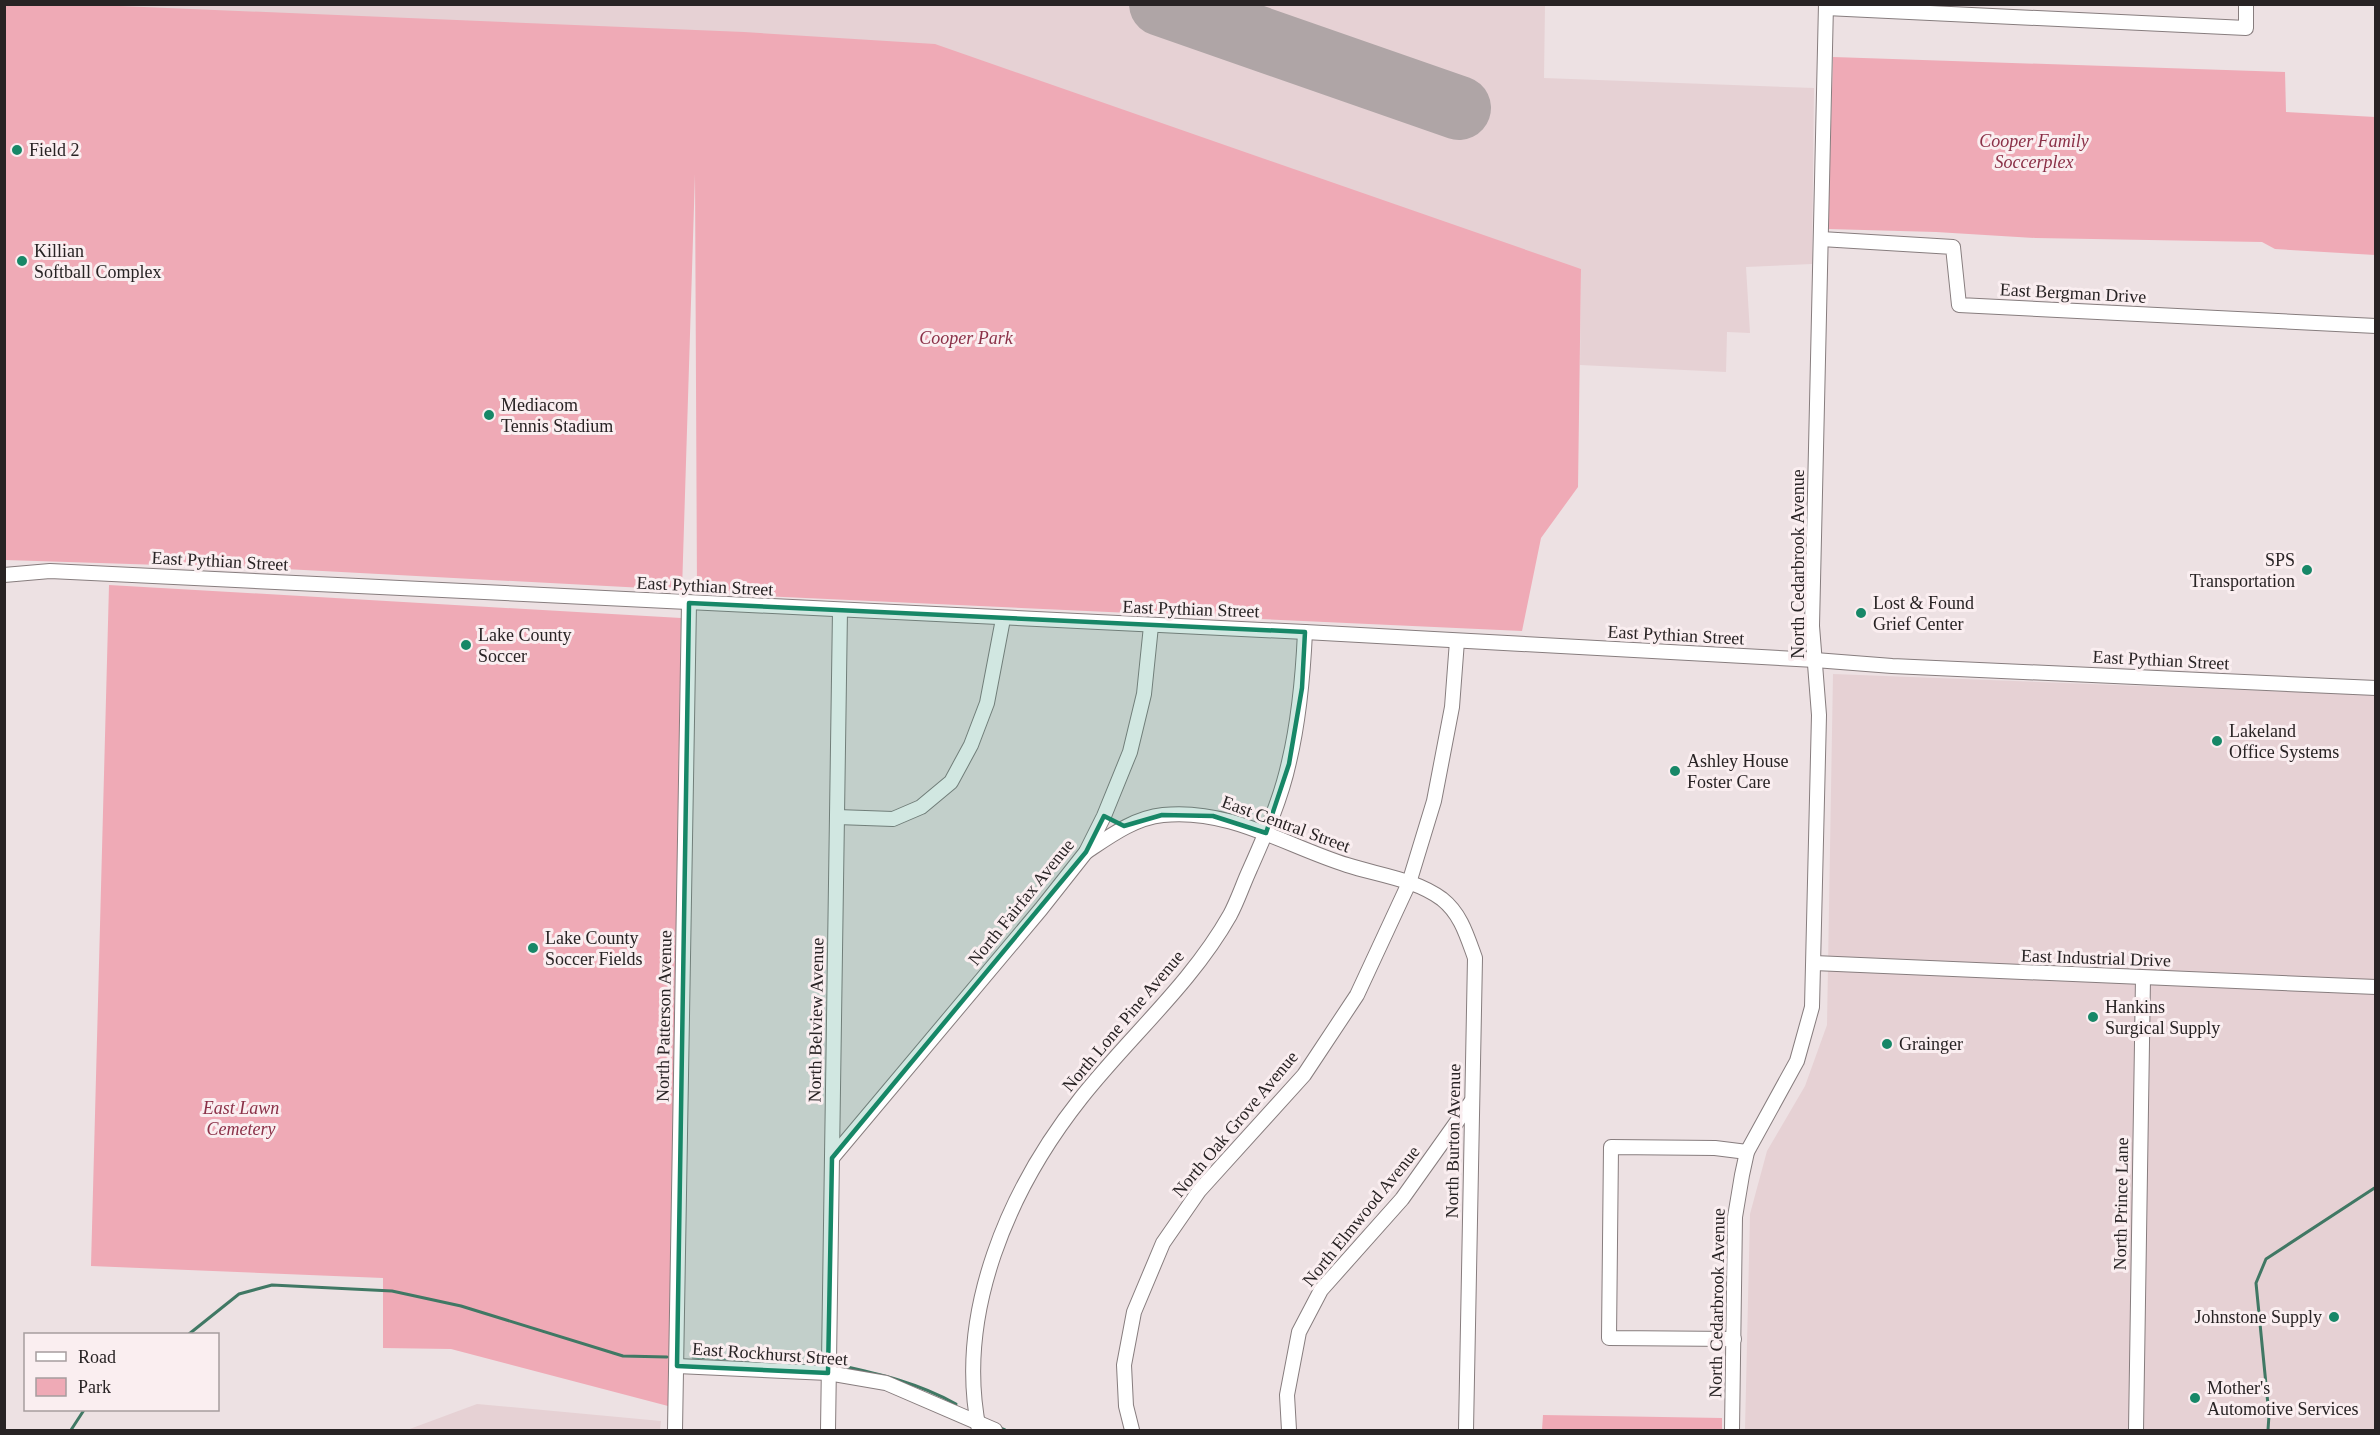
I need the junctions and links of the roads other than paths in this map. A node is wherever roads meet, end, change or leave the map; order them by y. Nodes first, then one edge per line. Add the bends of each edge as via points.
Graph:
1 (2247, 4) edge
2 (1826, 6) edge
3 (1821, 239) junction
4 (2376, 326) edge
5 (4, 575) edge
6 (689, 603) junction
7 (840, 610) junction
8 (1003, 618) junction
9 (1151, 626) junction
10 (1305, 632) junction
11 (1457, 641) junction
12 (1815, 660) junction
13 (2376, 688) edge
14 (1104, 816) junction
15 (837, 817) junction
16 (1124, 826) junction
17 (1266, 832) junction
18 (1086, 852) junction
19 (1409, 883) junction
20 (1814, 963) junction
21 (2143, 978) junction
22 (2376, 987) edge
23 (1471, 1102) junction
24 (1449, 1133) junction
25 (1470, 1139) junction
26 (1747, 1152) junction
27 (832, 1158) junction
28 (1734, 1339) junction
29 (676, 1366) junction
30 (828, 1373) junction
31 (978, 1426) edge
32 (675, 1431) edge
33 (828, 1431) edge
34 (995, 1431) edge
35 (1132, 1431) edge
36 (1289, 1431) edge
37 (1466, 1431) edge
38 (1732, 1431) edge
39 (2136, 1431) edge

1 - 2 street via 2246,28
2 - 3 street, North Cedarbrook Avenue
3 - 4 street, East Bergman Drive via 1953,248 1959,305
3 - 12 street, North Cedarbrook Avenue via 1812,626
5 - 6 street, East Pythian Street via 50,571
6 - 7 street, East Pythian Street
6 - 29 street, North Patterson Avenue
7 - 8 street, East Pythian Street
7 - 15 street, North Belview Avenue
8 - 9 street, East Pythian Street
8 - 15 street via 987,703 951,782 921,807 893,819
9 - 10 street, East Pythian Street
9 - 14 street, North Fairfax Avenue via 1144,694 1130,752
10 - 11 street, East Pythian Street
10 - 17 street, North Lone Pine Avenue via 1302,688 1289,764
11 - 12 street, East Pythian Street
11 - 19 street, North Oak Grove Avenue via 1452,707 1434,801
12 - 13 street, East Pythian Street
12 - 20 street, North Cedarbrook Avenue via 1819,715
14 - 16 street
14 - 18 street, North Fairfax Avenue
15 - 27 street, North Belview Avenue
16 - 17 street, East Central Street via 1162,815 1213,816
16 - 18 street, East Central Street
17 - 19 street, East Central Street via 1345,865
17 - 31 street, North Lone Pine Avenue via 1230,915 1188,975 1081,1097 1040,1154 1006,1221 983,1289 972,1362
18 - 27 street, North Fairfax Avenue
19 - 23 street, North Burton Avenue via 1442,900 1456,915 1474,958
19 - 35 street, North Oak Grove Avenue via 1357,995 1304,1075 1199,1191 1162,1243 1134,1312 1124,1365
20 - 21 street, East Industrial Drive
20 - 26 street, North Cedarbrook Avenue via 1812,1007 1802,1048
21 - 22 street, East Industrial Drive
21 - 39 street, North Prince Lane
23 - 24 street, North Elmwood Avenue
23 - 25 street, North Burton Avenue
24 - 25 street
24 - 36 street, North Elmwood Avenue via 1402,1199 1321,1290 1299,1332 1287,1395
25 - 37 street, North Burton Avenue
26 - 28 street, North Cedarbrook Avenue via 1735,1217
26 - 28 street via 1611,1147 1609,1338
27 - 30 street, North Belview Avenue
28 - 38 street, North Cedarbrook Avenue
29 - 30 street, East Rockhurst Street
29 - 32 street, North Patterson Avenue
30 - 31 street, East Rockhurst Street via 886,1383
30 - 33 street, North Belview Avenue
31 - 34 street, East Rockhurst Street

